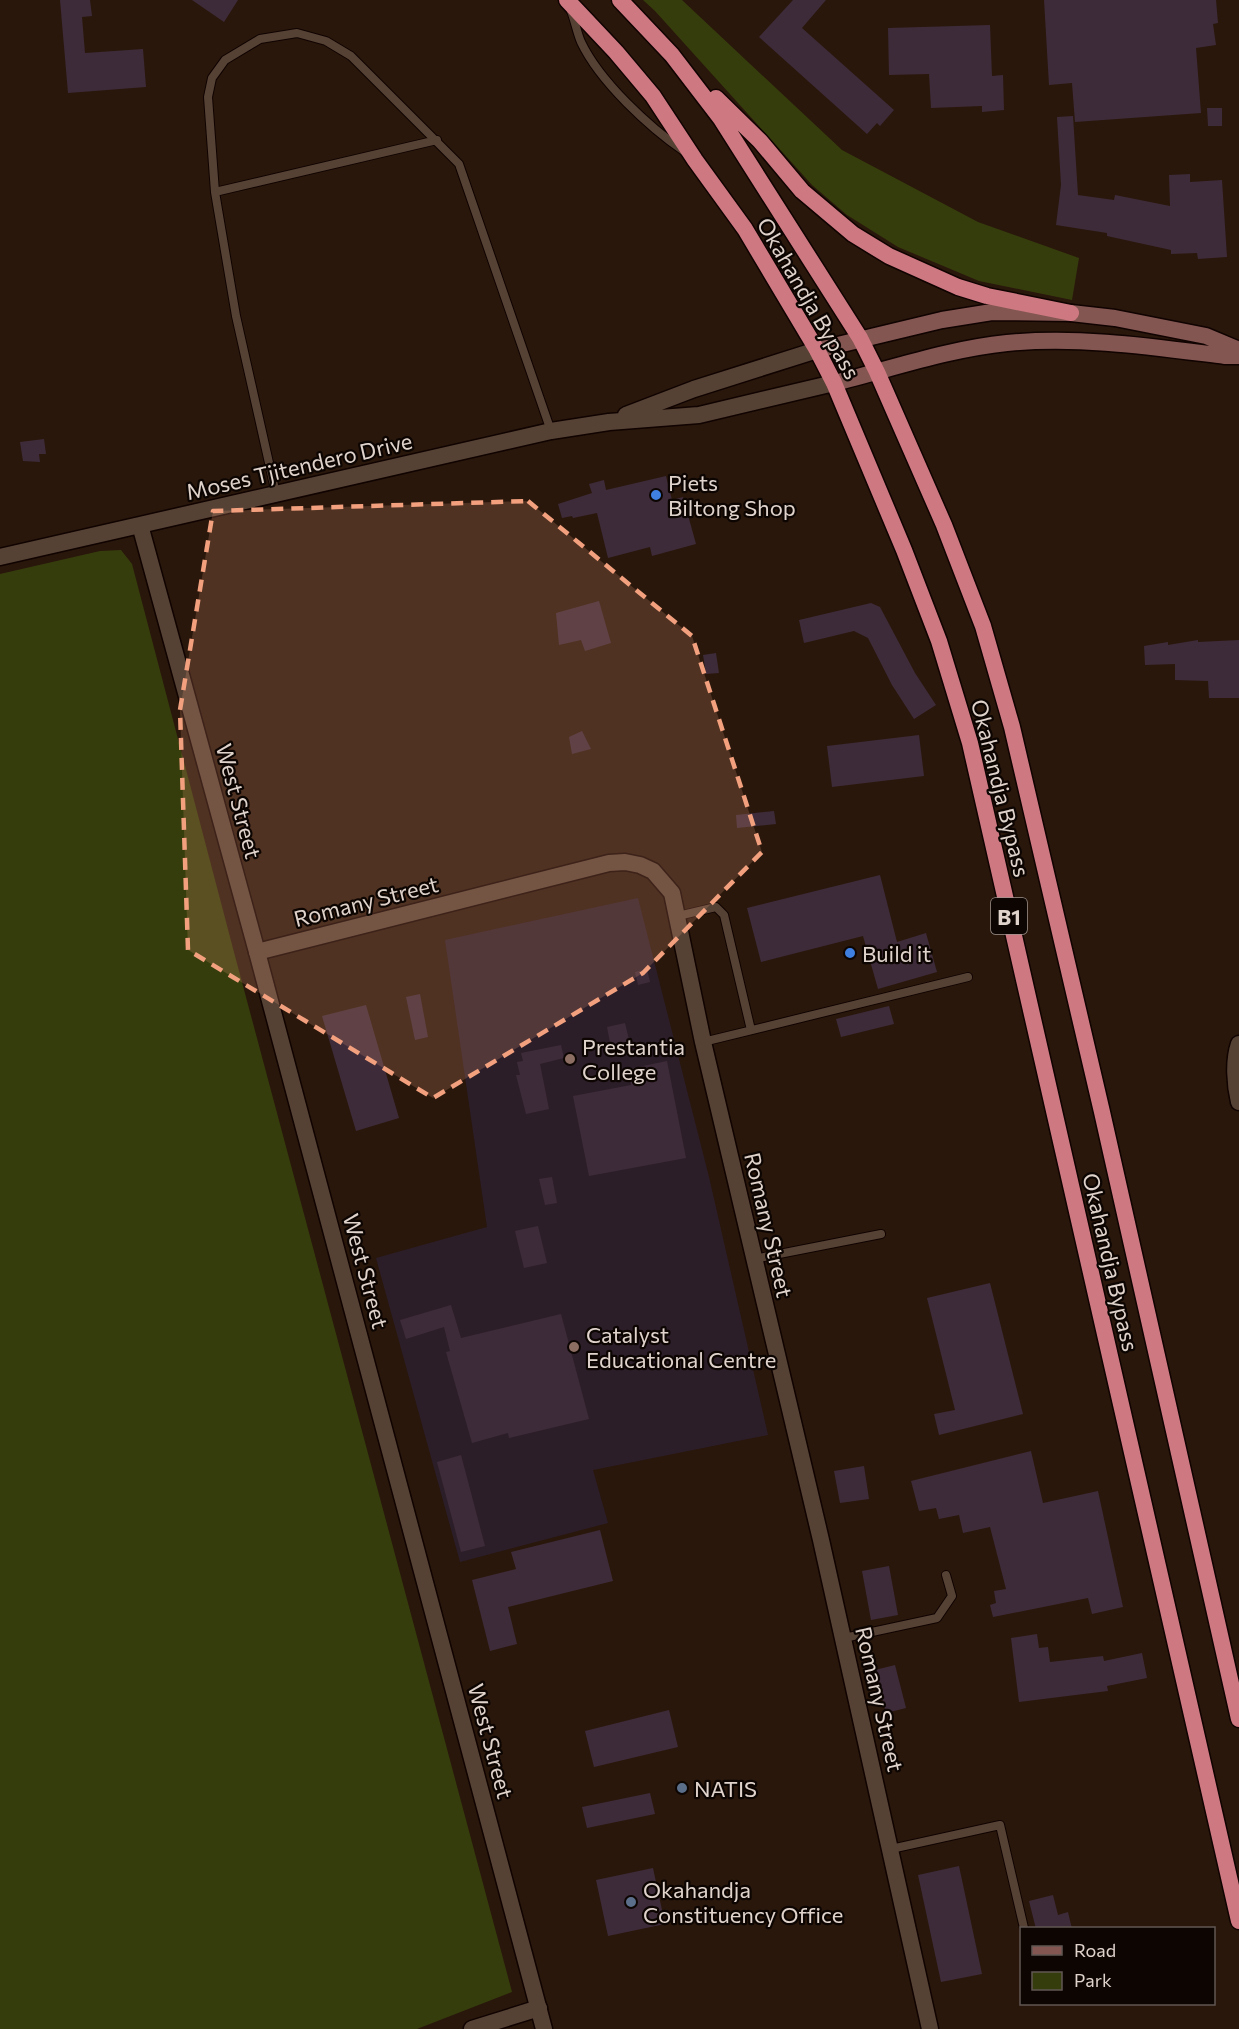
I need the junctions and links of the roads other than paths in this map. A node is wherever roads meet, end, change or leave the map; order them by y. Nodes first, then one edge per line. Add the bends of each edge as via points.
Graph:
1 (568, 0) edge
2 (620, 0) edge
3 (672, 55) junction
4 (437, 140) junction
5 (695, 160) junction
6 (214, 192) junction
7 (1071, 313) junction
8 (860, 338) junction
9 (818, 350) junction
10 (1239, 350) edge
11 (1239, 356) edge
12 (877, 372) junction
13 (834, 383) junction
14 (609, 422) junction
15 (551, 431) junction
16 (276, 494) junction
17 (140, 525) junction
18 (0, 558) edge
19 (678, 916) junction
20 (257, 952) junction
21 (968, 977) dead end
22 (751, 1030) junction
23 (703, 1042) junction
24 (1239, 1044) edge
25 (1239, 1102) edge
26 (881, 1234) dead end
27 (754, 1259) junction
28 (946, 1575) dead end
29 (844, 1638) junction
30 (1239, 1719) edge
31 (891, 1849) junction
32 (1239, 1921) edge
33 (1024, 1927) edge
34 (538, 2008) junction
35 (472, 2029) edge
36 (544, 2029) edge
37 (930, 2029) edge

1 - 5 highway, Okahandja Bypass / B1 via 653,96
1 - 5 lane via 581,41 597,69 662,136
2 - 3 highway, Okahandja Bypass / B1
3 - 7 highway via 760,141 802,191 853,234 916,270 958,287
3 - 8 highway, Okahandja Bypass / B1 via 721,119
4 - 6 lane
4 - 6 lane via 351,56 326,41 297,33 260,39 225,60 212,78 208,97
4 - 15 lane via 459,164
5 - 9 highway, Okahandja Bypass / B1 via 745,229
6 - 16 lane via 236,316
7 - 8 main road, Moses Tjitendero Drive via 992,312
7 - 10 main road, Moses Tjitendero Drive via 1206,336
8 - 9 main road, Moses Tjitendero Drive
8 - 12 highway, Okahandja Bypass / B1
9 - 13 highway, Okahandja Bypass / B1
9 - 14 street, Moses Tjitendero Drive via 694,389
11 - 12 main road, Moses Tjitendero Drive via 1109,343 1006,343
12 - 13 main road, Moses Tjitendero Drive
12 - 30 highway, Okahandja Bypass / B1 via 983,626 1012,727
13 - 14 street, Moses Tjitendero Drive via 699,414
13 - 32 highway, Okahandja Bypass / B1 via 935,631 970,743
14 - 15 street, Moses Tjitendero Drive
15 - 16 street, Moses Tjitendero Drive
16 - 17 street, Moses Tjitendero Drive
17 - 18 street, Moses Tjitendero Drive
17 - 20 street, West Street
19 - 20 street, Romany Street via 672,892 653,871 640,865 609,862
19 - 22 lane via 716,907 724,915
19 - 23 street, Romany Street
20 - 34 street, West Street
21 - 22 lane
22 - 23 lane
23 - 27 street, Romany Street
24 - 25 street
26 - 27 lane
27 - 29 street, Romany Street
28 - 29 lane via 952,1596 937,1618
29 - 31 street, Romany Street
31 - 33 lane via 1000,1825
31 - 37 street, Romany Street
34 - 35 street
34 - 36 street, West Street

